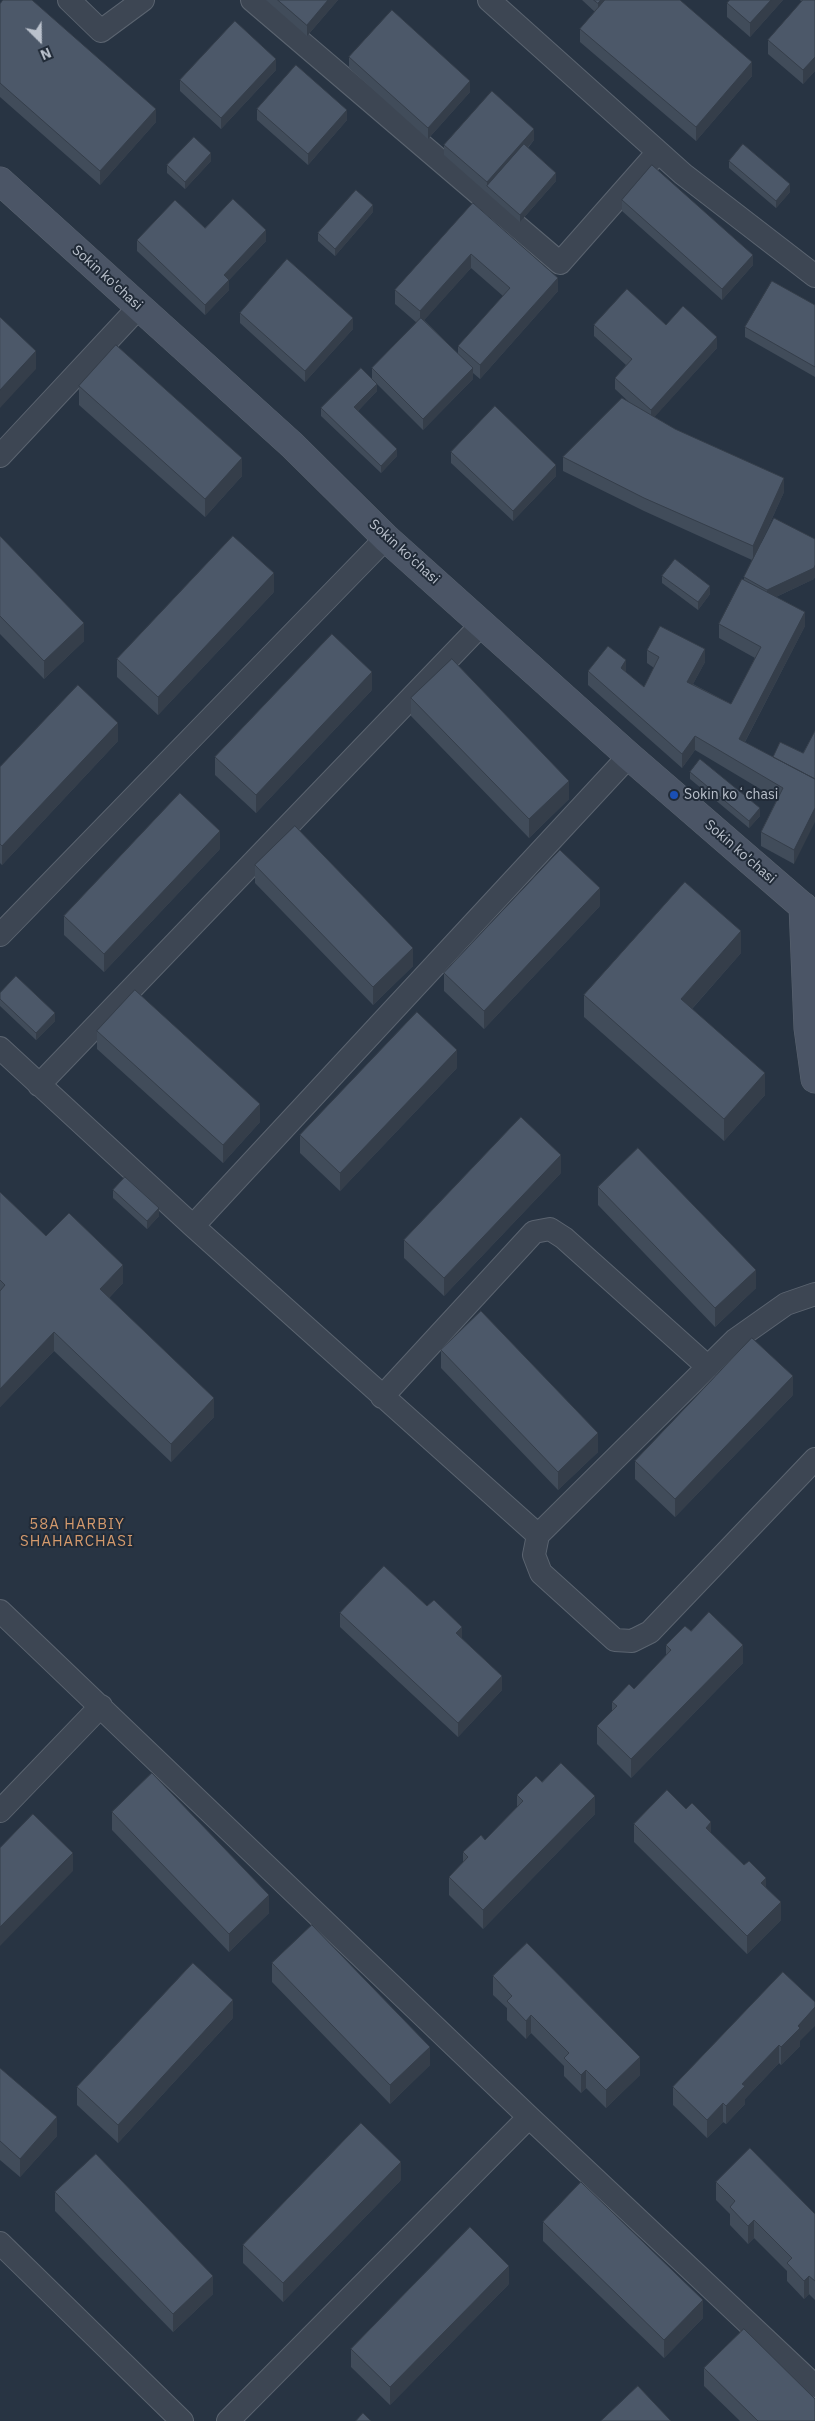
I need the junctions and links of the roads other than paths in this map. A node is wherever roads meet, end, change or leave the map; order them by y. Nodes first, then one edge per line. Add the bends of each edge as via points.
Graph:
1 (69, 0) edge
2 (143, 0) edge
3 (252, 0) edge
4 (488, 0) edge
5 (658, 152) junction
6 (0, 181) edge
7 (815, 276) edge
8 (139, 307) junction
9 (0, 456) edge
10 (386, 538) junction
11 (483, 623) junction
12 (629, 756) junction
13 (809, 912) edge
14 (0, 935) edge
15 (0, 1048) edge
16 (815, 1079) edge
17 (39, 1085) junction
18 (192, 1226) junction
19 (815, 1294) edge
20 (708, 1367) junction
21 (382, 1397) junction
22 (815, 1459) edge
23 (538, 1535) junction
24 (0, 1610) edge
25 (101, 1706) junction
26 (0, 1811) edge
27 (529, 2117) junction
28 (0, 2243) edge
29 (815, 2386) edge
30 (182, 2421) edge
31 (228, 2421) edge

1 - 2 street via 101,31
3 - 5 street via 560,263
4 - 5 street
5 - 7 street
6 - 8 street, Sokin ko'chasi
8 - 9 street
8 - 10 street, Sokin ko'chasi via 292,445
10 - 11 street, Sokin ko'chasi
10 - 14 street
11 - 12 street, Sokin ko'chasi
11 - 17 street
12 - 13 street, Sokin ko'chasi
12 - 18 street
13 - 16 street via 808,1028
15 - 17 street
17 - 18 street
18 - 21 street
19 - 20 street via 786,1304 735,1340
20 - 21 street via 550,1229 534,1232
20 - 23 street
21 - 23 street
22 - 23 street via 650,1632 632,1641 615,1640 540,1573 534,1555
24 - 25 street
25 - 26 street
25 - 27 street
27 - 29 street
27 - 31 street
28 - 30 street

